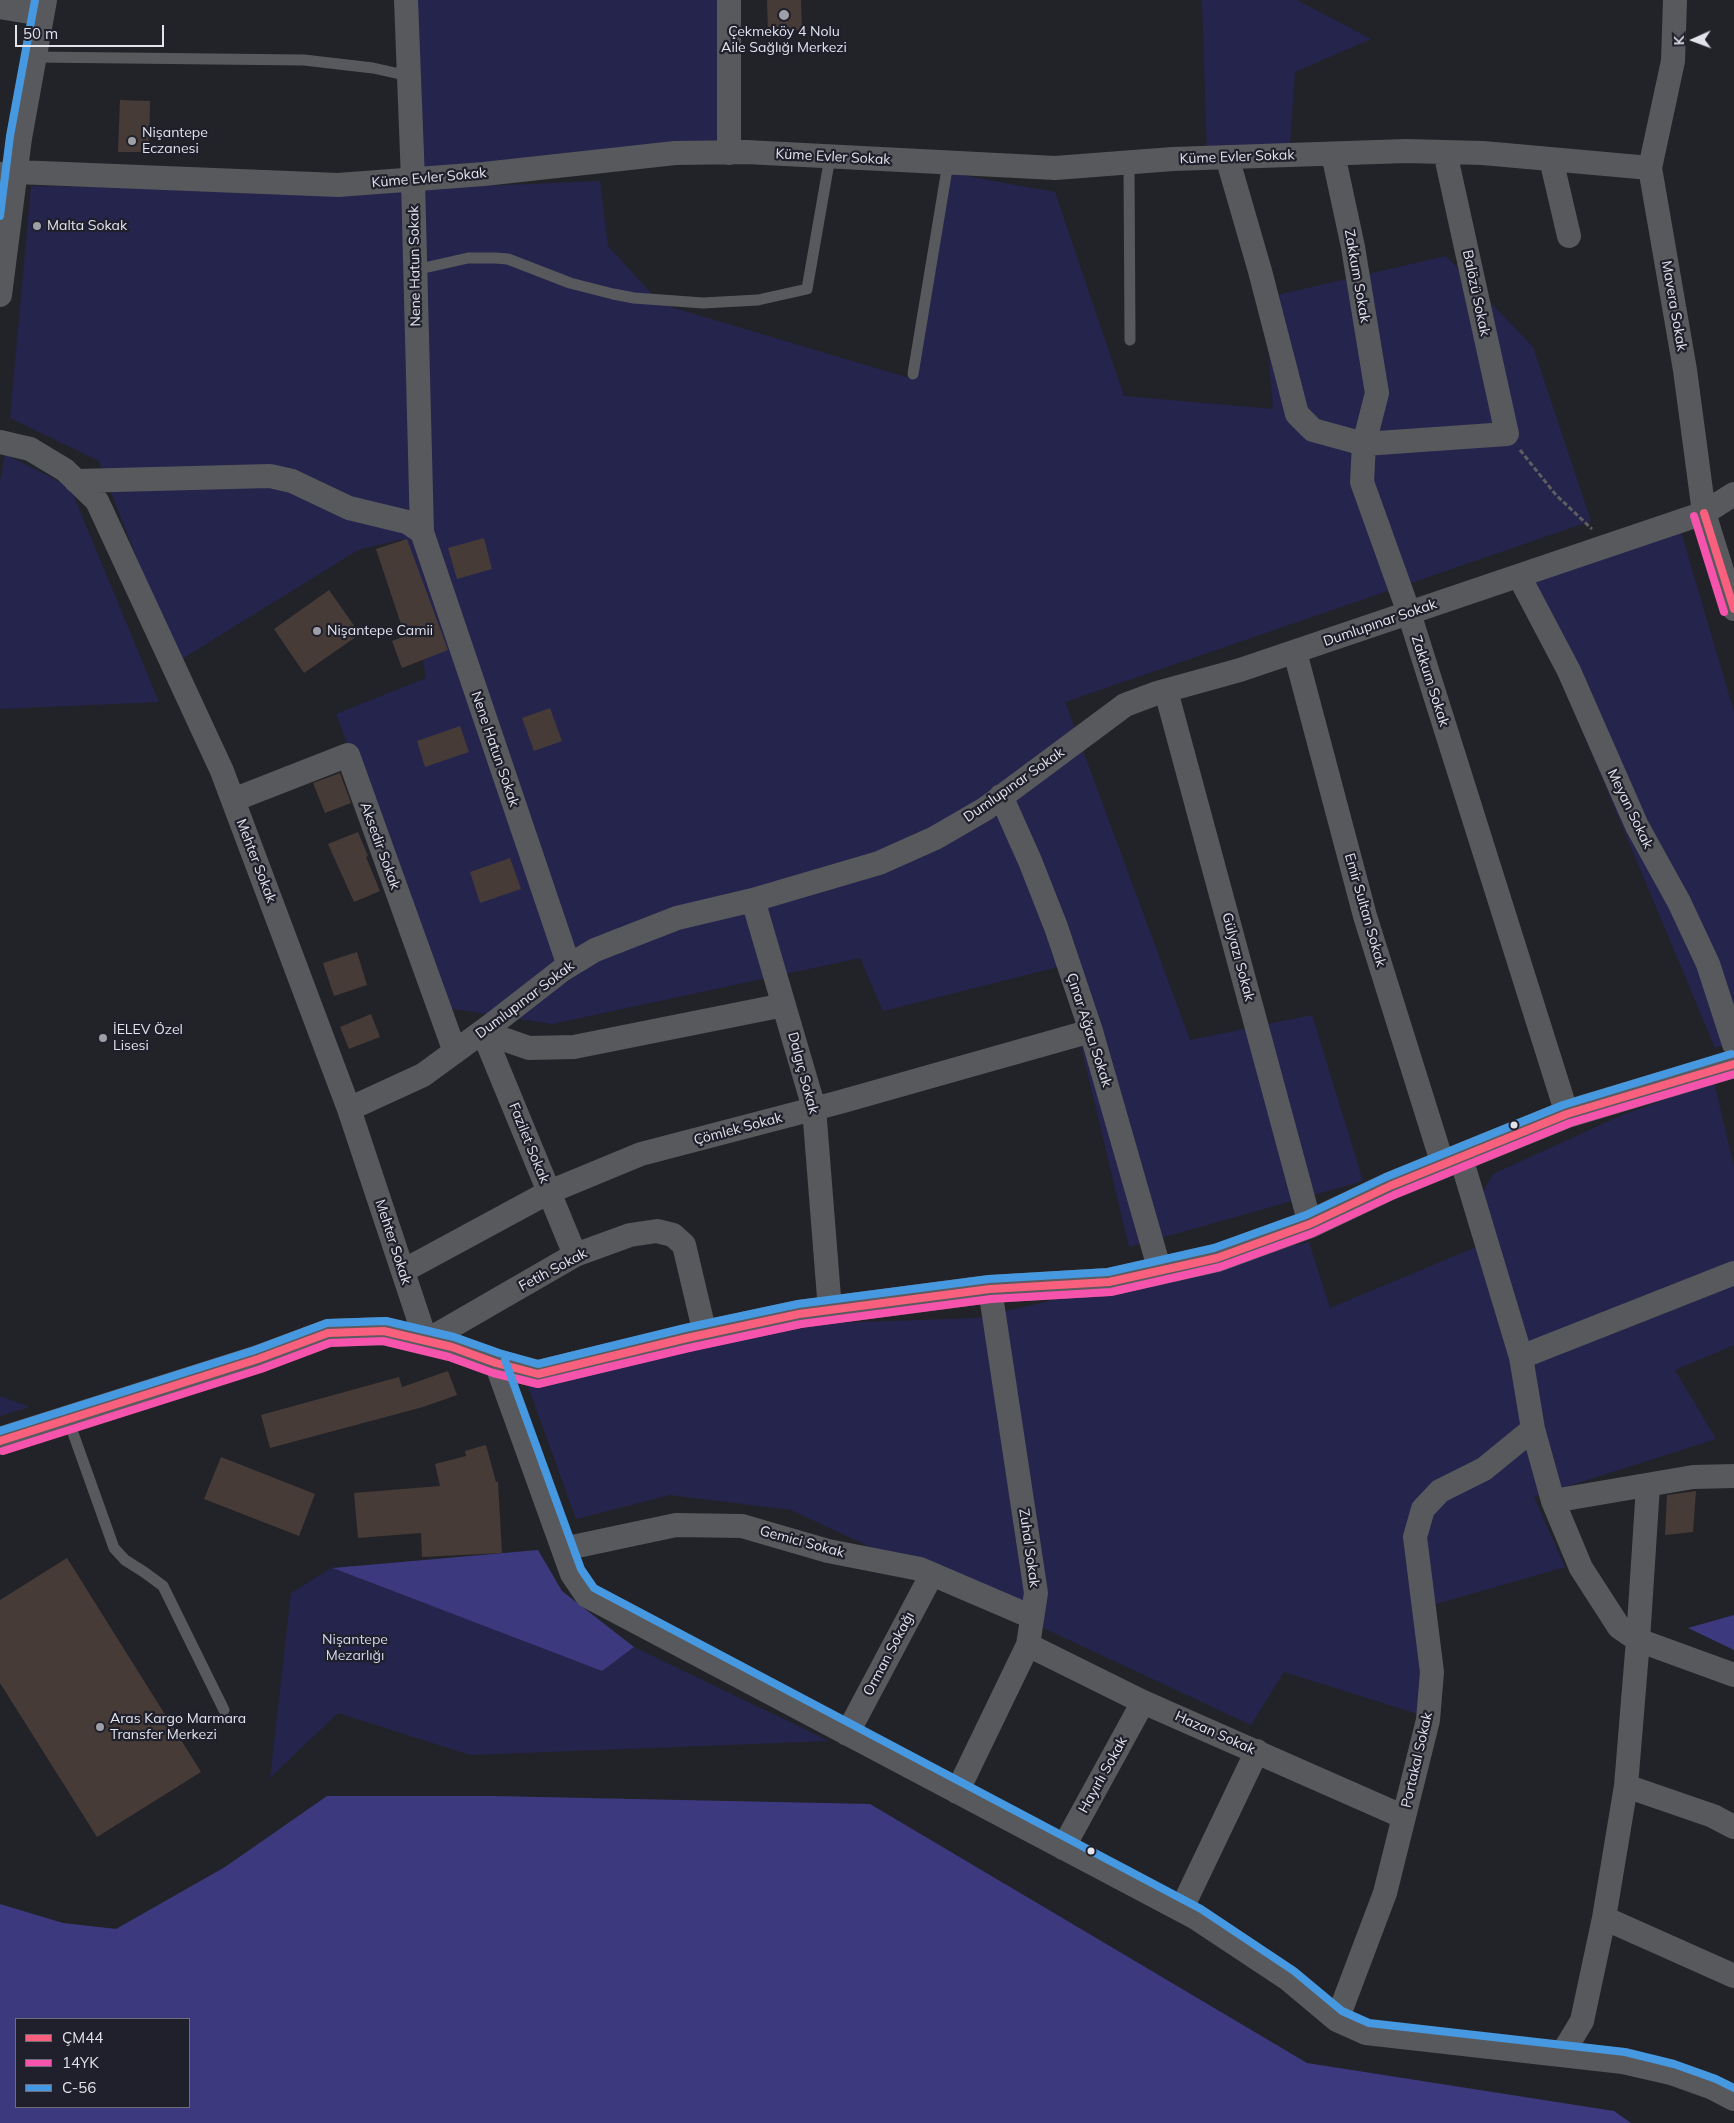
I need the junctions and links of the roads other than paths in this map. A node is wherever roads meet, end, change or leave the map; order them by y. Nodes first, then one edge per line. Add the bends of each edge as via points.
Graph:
1 (406, 0) edge
2 (729, 0) edge
3 (1675, 0) edge
4 (0, 7) edge
5 (44, 7) edge
6 (34, 57) junction
7 (409, 76) junction
8 (10, 136) edge
9 (1445, 152) junction
10 (729, 153) junction
11 (1333, 154) junction
12 (830, 157) junction
13 (1227, 157) junction
14 (1551, 159) junction
15 (948, 163) junction
16 (1129, 163) junction
17 (1650, 168) junction
18 (8, 173) edge
19 (413, 180) junction
20 (1569, 236) dead end
21 (415, 270) junction
22 (0, 295) edge
23 (1130, 340) dead end
24 (913, 374) dead end
25 (0, 442) edge
26 (1364, 444) junction
27 (76, 481) junction
28 (1734, 494) edge
29 (1704, 513) junction
30 (422, 532) junction
31 (1519, 576) junction
32 (1734, 609) edge
33 (1408, 613) junction
34 (1295, 652) junction
35 (1166, 691) junction
36 (1001, 796) junction
37 (233, 800) junction
38 (753, 900) junction
39 (569, 966) junction
40 (784, 1005) junction
41 (1091, 1031) junction
42 (483, 1032) junction
43 (1734, 1044) edge
44 (455, 1052) junction
45 (1734, 1064) edge
46 (814, 1108) junction
47 (349, 1109) junction
48 (1567, 1114) junction
49 (1452, 1161) junction
50 (549, 1192) junction
51 (1310, 1224) junction
52 (575, 1255) junction
53 (1160, 1270) junction
54 (403, 1271) junction
55 (1734, 1273) edge
56 (990, 1289) junction
57 (830, 1310) junction
58 (705, 1334) junction
59 (426, 1341) junction
60 (1521, 1357) junction
61 (496, 1363) junction
62 (68, 1419) junction
63 (1533, 1429) junction
64 (0, 1441) edge
65 (1734, 1476) edge
66 (1648, 1486) junction
67 (1553, 1501) junction
68 (563, 1550) junction
69 (932, 1574) junction
70 (1032, 1617) junction
71 (1638, 1640) junction
72 (1028, 1645) junction
73 (1734, 1675) edge
74 (1143, 1702) junction
75 (224, 1710) dead end
76 (847, 1734) junction
77 (1257, 1752) junction
78 (1626, 1786) junction
79 (957, 1792) junction
80 (1404, 1817) junction
81 (1734, 1827) edge
82 (1063, 1848) junction
83 (1181, 1910) junction
84 (1604, 1918) junction
85 (1734, 1976) edge
86 (1337, 2020) junction
87 (1562, 2054) junction
88 (1734, 2099) edge

1 - 7 street, Nene Hatun Sokak
2 - 10 street
3 - 17 street, Mavera Sokak via 1672,61
4 - 5 street
5 - 6 street
6 - 7 lane via 304,60
6 - 8 street
7 - 19 street, Nene Hatun Sokak
8 - 18 street
9 - 11 street, Küme Evler Sokak
9 - 14 street, Küme Evler Sokak
9 - 26 street, Balözü Sokak via 1507,434
10 - 12 street, Küme Evler Sokak
10 - 19 street, Küme Evler Sokak via 675,153
11 - 13 street, Küme Evler Sokak
11 - 26 street, Zakkum Sokak via 1353,247 1377,394
12 - 15 street, Küme Evler Sokak
12 - 21 lane via 808,289 758,300 704,303 613,294 570,283 508,259 468,258
13 - 16 street, Küme Evler Sokak
13 - 26 street via 1297,414 1312,430
14 - 17 street, Küme Evler Sokak
14 - 20 street
15 - 16 street, Küme Evler Sokak via 1055,168
15 - 24 lane
16 - 23 lane
17 - 29 street, Mavera Sokak via 1685,370
18 - 19 street, Küme Evler Sokak via 338,185
18 - 22 street
19 - 21 street, Nene Hatun Sokak
21 - 30 street, Nene Hatun Sokak
25 - 27 street, Mehter Sokak via 30,450 65,470
26 - 33 street, Zakkum Sokak via 1362,482
27 - 30 street via 270,476 292,481 349,508 407,522
27 - 37 street, Mehter Sokak via 97,502
28 - 29 street, Dumlupınar Sokak
29 - 31 street, Dumlupınar Sokak
29 - 32 street, Mavera Sokak
30 - 39 street, Nene Hatun Sokak
31 - 33 street, Dumlupınar Sokak
31 - 43 street, Meyan Sokak via 1568,671 1637,826 1679,902 1708,964
33 - 34 street, Dumlupınar Sokak
33 - 48 street, Zakkum Sokak
34 - 35 street, Dumlupınar Sokak
34 - 49 street, Emir Sultan Sokak via 1365,916
35 - 36 street, Dumlupınar Sokak via 1126,705
35 - 51 street, Gülyazı Sokak
36 - 38 street, Dumlupınar Sokak via 935,838 879,863
36 - 41 street, Çınar Ağacı Sokak via 1056,927
37 - 44 street, Aksedir Sokak via 348,755
37 - 47 street, Mehter Sokak
38 - 39 street, Dumlupınar Sokak via 677,918 595,950
38 - 40 street, Dalgıç Sokak
39 - 42 street, Dumlupınar Sokak
40 - 42 street via 574,1047 529,1048
40 - 46 street, Dalgıç Sokak
41 - 46 street, Çömlek Sokak
41 - 53 street, Çınar Ağacı Sokak
42 - 44 street, Dumlupınar Sokak
42 - 50 street, Fazilet Sokak
44 - 47 street, Dumlupınar Sokak via 423,1075
45 - 48 street
46 - 50 street, Çömlek Sokak via 641,1154
46 - 57 street, Dalgıç Sokak
47 - 54 street, Mehter Sokak
48 - 49 street
49 - 51 street
49 - 60 street, Emir Sultan Sokak
50 - 52 street, Fazilet Sokak
50 - 54 street, Çömlek Sokak
51 - 53 street via 1217,1258
52 - 58 street, Fetih Sokak via 630,1235 656,1231 672,1235 684,1245
52 - 59 street, Fetih Sokak
53 - 56 street via 1109,1282
54 - 59 street, Mehter Sokak
55 - 60 street
56 - 57 street
56 - 70 street, Zuhal Sokak via 1036,1593
57 - 58 street
58 - 61 street via 538,1374
59 - 61 street
59 - 62 street via 384,1331 328,1333 258,1359
60 - 63 street, Emir Sultan Sokak
61 - 68 street
62 - 64 street
62 - 75 lane via 114,1548 125,1560 163,1586
63 - 67 street, Emir Sultan Sokak
63 - 80 street, Portakal Sokak via 1484,1469 1440,1490 1423,1509 1415,1537 1432,1672 1428,1720
65 - 66 street via 1693,1477
66 - 67 street
66 - 71 street
67 - 71 street, Emir Sultan Sokak via 1581,1568 1619,1628
68 - 69 street, Gemici Sokak via 676,1526 742,1526 828,1551
68 - 76 street via 572,1574 587,1596
69 - 70 street, Gemici Sokak
69 - 76 street, Orman Sokağı
70 - 72 street, Zuhal Sokak
71 - 73 street, Emir Sultan Sokak
71 - 78 street
72 - 74 street, Hazan Sokak
72 - 79 street, Zuhal Sokak
74 - 77 street, Hazan Sokak
74 - 82 street, Hayırlı Sokak
76 - 79 street
77 - 80 street, Hazan Sokak
77 - 83 street
78 - 81 street via 1713,1816
78 - 84 street
79 - 82 street
80 - 86 street, Portakal Sokak via 1385,1893
82 - 83 street
83 - 86 street via 1288,1979
84 - 85 street
84 - 87 street via 1582,2021
86 - 87 street via 1366,2032
87 - 88 street via 1623,2062 1671,2074

